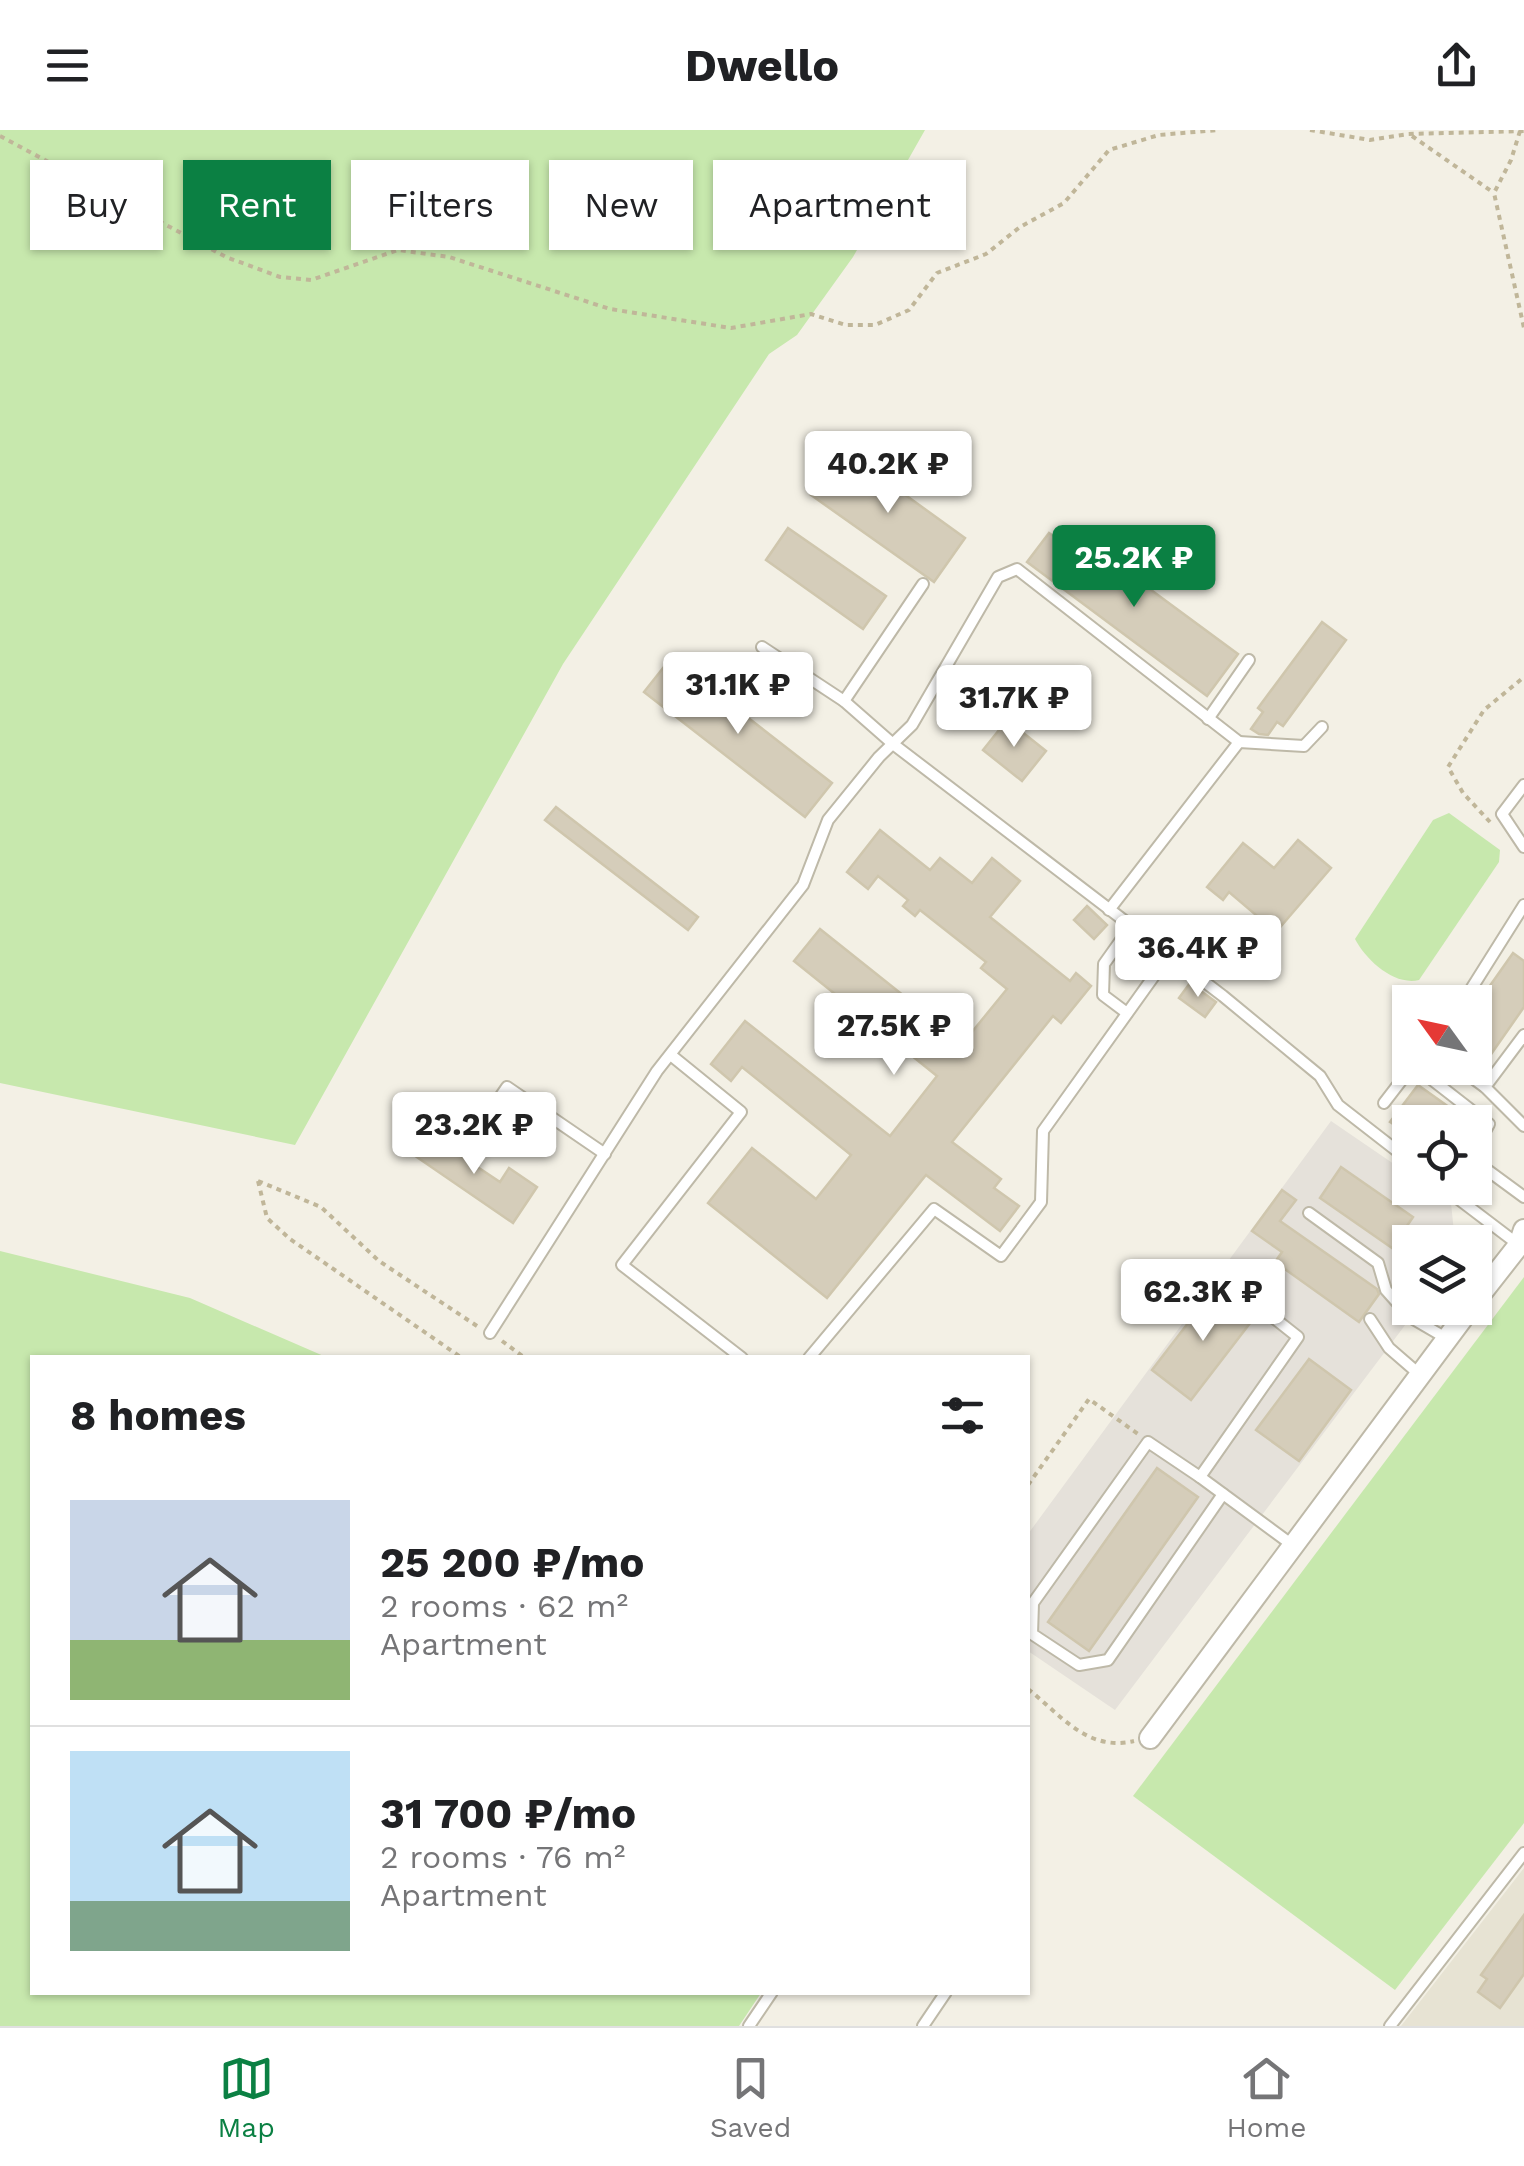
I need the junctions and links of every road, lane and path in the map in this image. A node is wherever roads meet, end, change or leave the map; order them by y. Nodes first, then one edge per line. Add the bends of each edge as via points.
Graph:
1 (1218, 130) edge
2 (1310, 130) edge
3 (1522, 131) edge
4 (1408, 134) junction
5 (0, 136) edge
6 (1494, 192) junction
7 (1524, 328) edge
8 (924, 584) dead end
9 (762, 647) dead end
10 (1249, 660) dead end
11 (1524, 677) edge
12 (844, 701) junction
13 (1208, 719) junction
14 (1322, 727) dead end
15 (1240, 742) junction
16 (894, 744) junction
17 (1524, 785) edge
18 (1500, 830) dead end
19 (1524, 847) edge
20 (1524, 905) edge
21 (1109, 910) junction
22 (1131, 926) junction
23 (1168, 955) junction
24 (1474, 985) edge
25 (1127, 1013) junction
26 (1524, 1036) edge
27 (672, 1056) junction
28 (1399, 1085) edge
29 (1436, 1085) edge
30 (1485, 1086) joint
31 (1384, 1103) dead end
32 (1463, 1105) edge
33 (1524, 1126) edge
34 (468, 1144) dead end
35 (1392, 1147) edge
36 (605, 1154) junction
37 (1492, 1173) edge
38 (1524, 1196) edge
39 (1469, 1205) edge
40 (1310, 1213) dead end
41 (1522, 1241) edge
42 (1492, 1279) edge
43 (1242, 1292) dead end
44 (1370, 1319) dead end
45 (1456, 1325) edge
46 (490, 1333) junction
47 (1446, 1338) junction
48 (458, 1355) edge
49 (520, 1355) edge
50 (738, 1355) edge
51 (812, 1355) edge
52 (1420, 1374) junction
53 (1148, 1442) junction
54 (1200, 1478) junction
55 (1030, 1482) edge
56 (1223, 1494) junction
57 (1291, 1544) junction
58 (1030, 1691) edge
59 (1150, 1738) joint
60 (1524, 1853) edge
61 (770, 1995) edge
62 (944, 1995) edge
63 (750, 2026) edge
64 (923, 2026) edge
65 (1390, 2026) edge

1 - 5 path via 1159,135 1109,150 1064,202 986,254 936,274 909,310 875,325 811,314 732,328 610,309 450,258 398,250 311,280 280,278 226,257
2 - 4 path via 1370,140
3 - 4 path
3 - 6 path
4 - 6 path
6 - 7 path
8 - 12 lane
9 - 12 lane
10 - 13 lane
11 - 18 path via 1484,710 1448,767
12 - 16 lane
13 - 15 lane
13 - 16 lane via 1017,568 998,577 912,725
14 - 15 lane via 1304,746
15 - 21 lane
16 - 21 lane
16 - 27 lane via 828,820 803,885
17 - 19 lane via 1502,814
20 - 24 lane
21 - 22 lane
22 - 23 lane
22 - 25 lane via 1104,964 1103,995
23 - 25 lane
23 - 35 lane via 1320,1076 1338,1106
25 - 51 lane via 1043,1131 1041,1202 1001,1256 934,1209
26 - 30 lane
27 - 36 lane
27 - 50 lane via 741,1112 622,1265
28 - 31 lane
29 - 32 lane
30 - 33 lane
34 - 36 lane via 507,1087
36 - 46 lane
37 - 38 lane
39 - 41 lane
40 - 47 lane via 1378,1263 1386,1290 1410,1318
41 - 42 street
43 - 54 lane via 1298,1337
44 - 52 lane via 1389,1348
45 - 47 street
46 - 48 path via 378,1261 320,1207 258,1181 266,1218 290,1239
46 - 49 path
47 - 52 street
52 - 57 street
53 - 54 lane
53 - 55 path via 1089,1400
53 - 56 lane via 1033,1602 1032,1634 1079,1665 1108,1660
54 - 56 lane
56 - 57 lane
57 - 59 street
58 - 59 path via 1087,1737 1107,1744
60 - 65 lane
61 - 63 lane
62 - 64 lane

